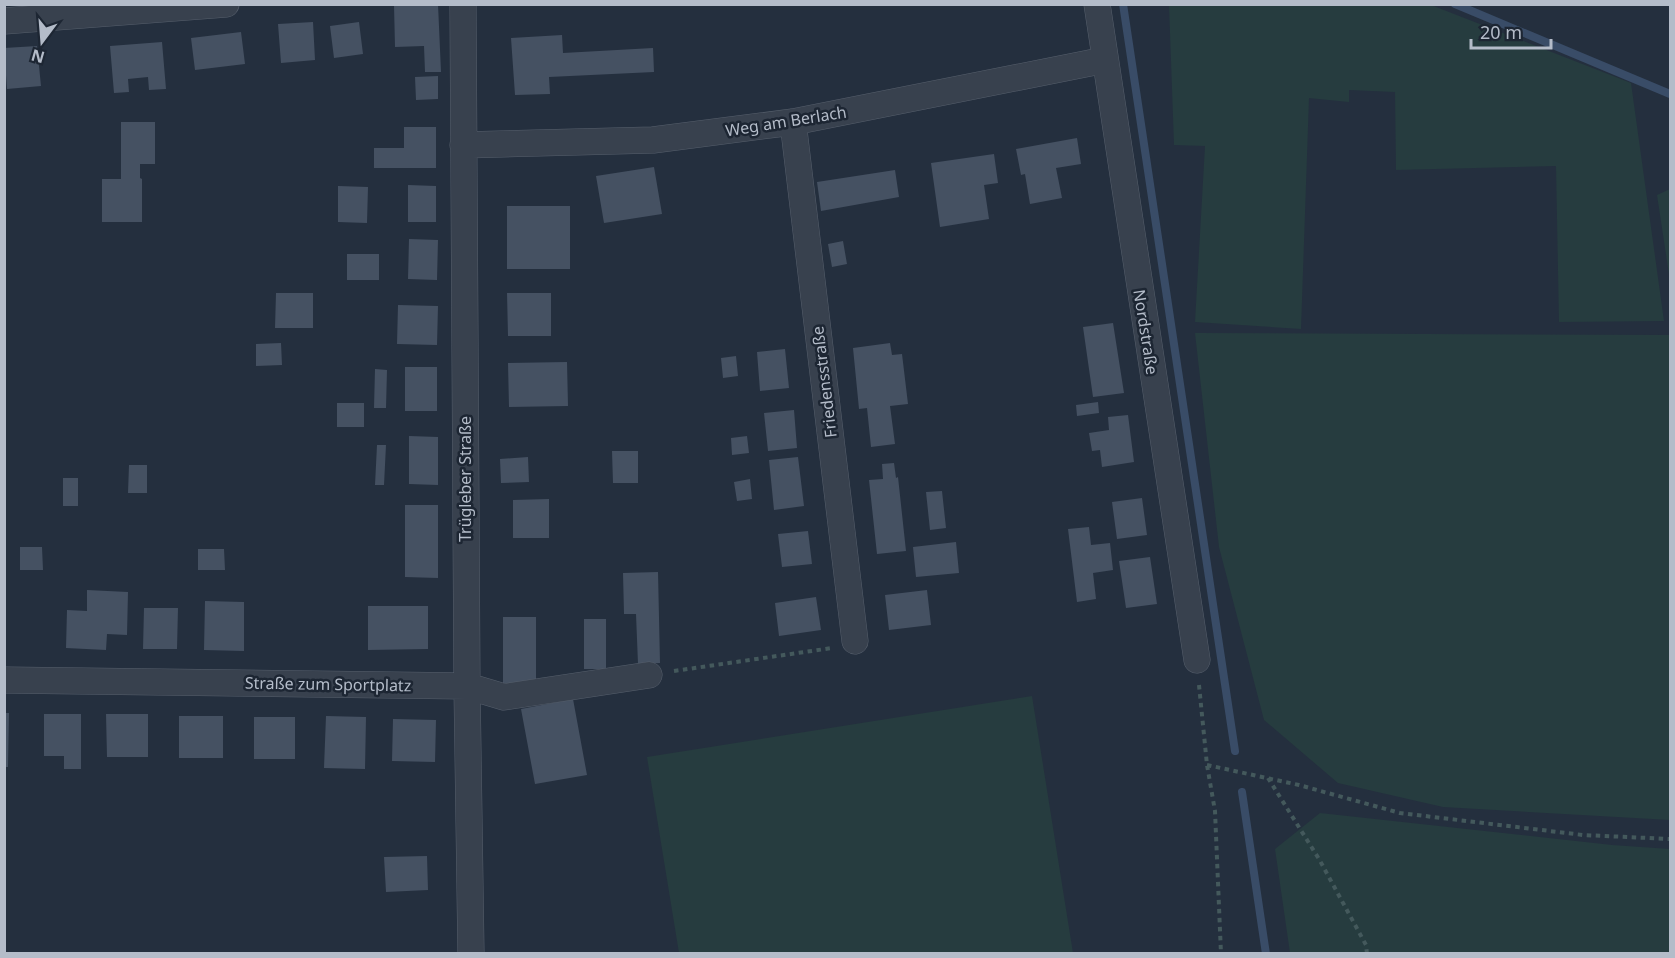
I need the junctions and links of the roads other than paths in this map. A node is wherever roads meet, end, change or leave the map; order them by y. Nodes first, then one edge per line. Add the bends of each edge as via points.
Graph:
1 (226, 4) edge
2 (463, 4) edge
3 (1097, 4) edge
4 (4, 21) edge
5 (1105, 60) junction
6 (793, 123) junction
7 (463, 145) junction
8 (855, 641) road end
9 (1197, 660) road end
10 (649, 675) road end
11 (4, 680) edge
12 (467, 686) junction
13 (471, 954) edge

1 - 4 street
2 - 7 street, Trügleber Straße
3 - 5 street, Nordstraße
5 - 6 street, Weg am Berlach
5 - 9 street, Nordstraße
6 - 7 street, Weg am Berlach via 653,140
6 - 8 street, Friedensstraße
7 - 12 street, Trügleber Straße
10 - 12 street, Straße zum Sportplatz via 504,697
11 - 12 street, Straße zum Sportplatz
12 - 13 street, Trügleber Straße

